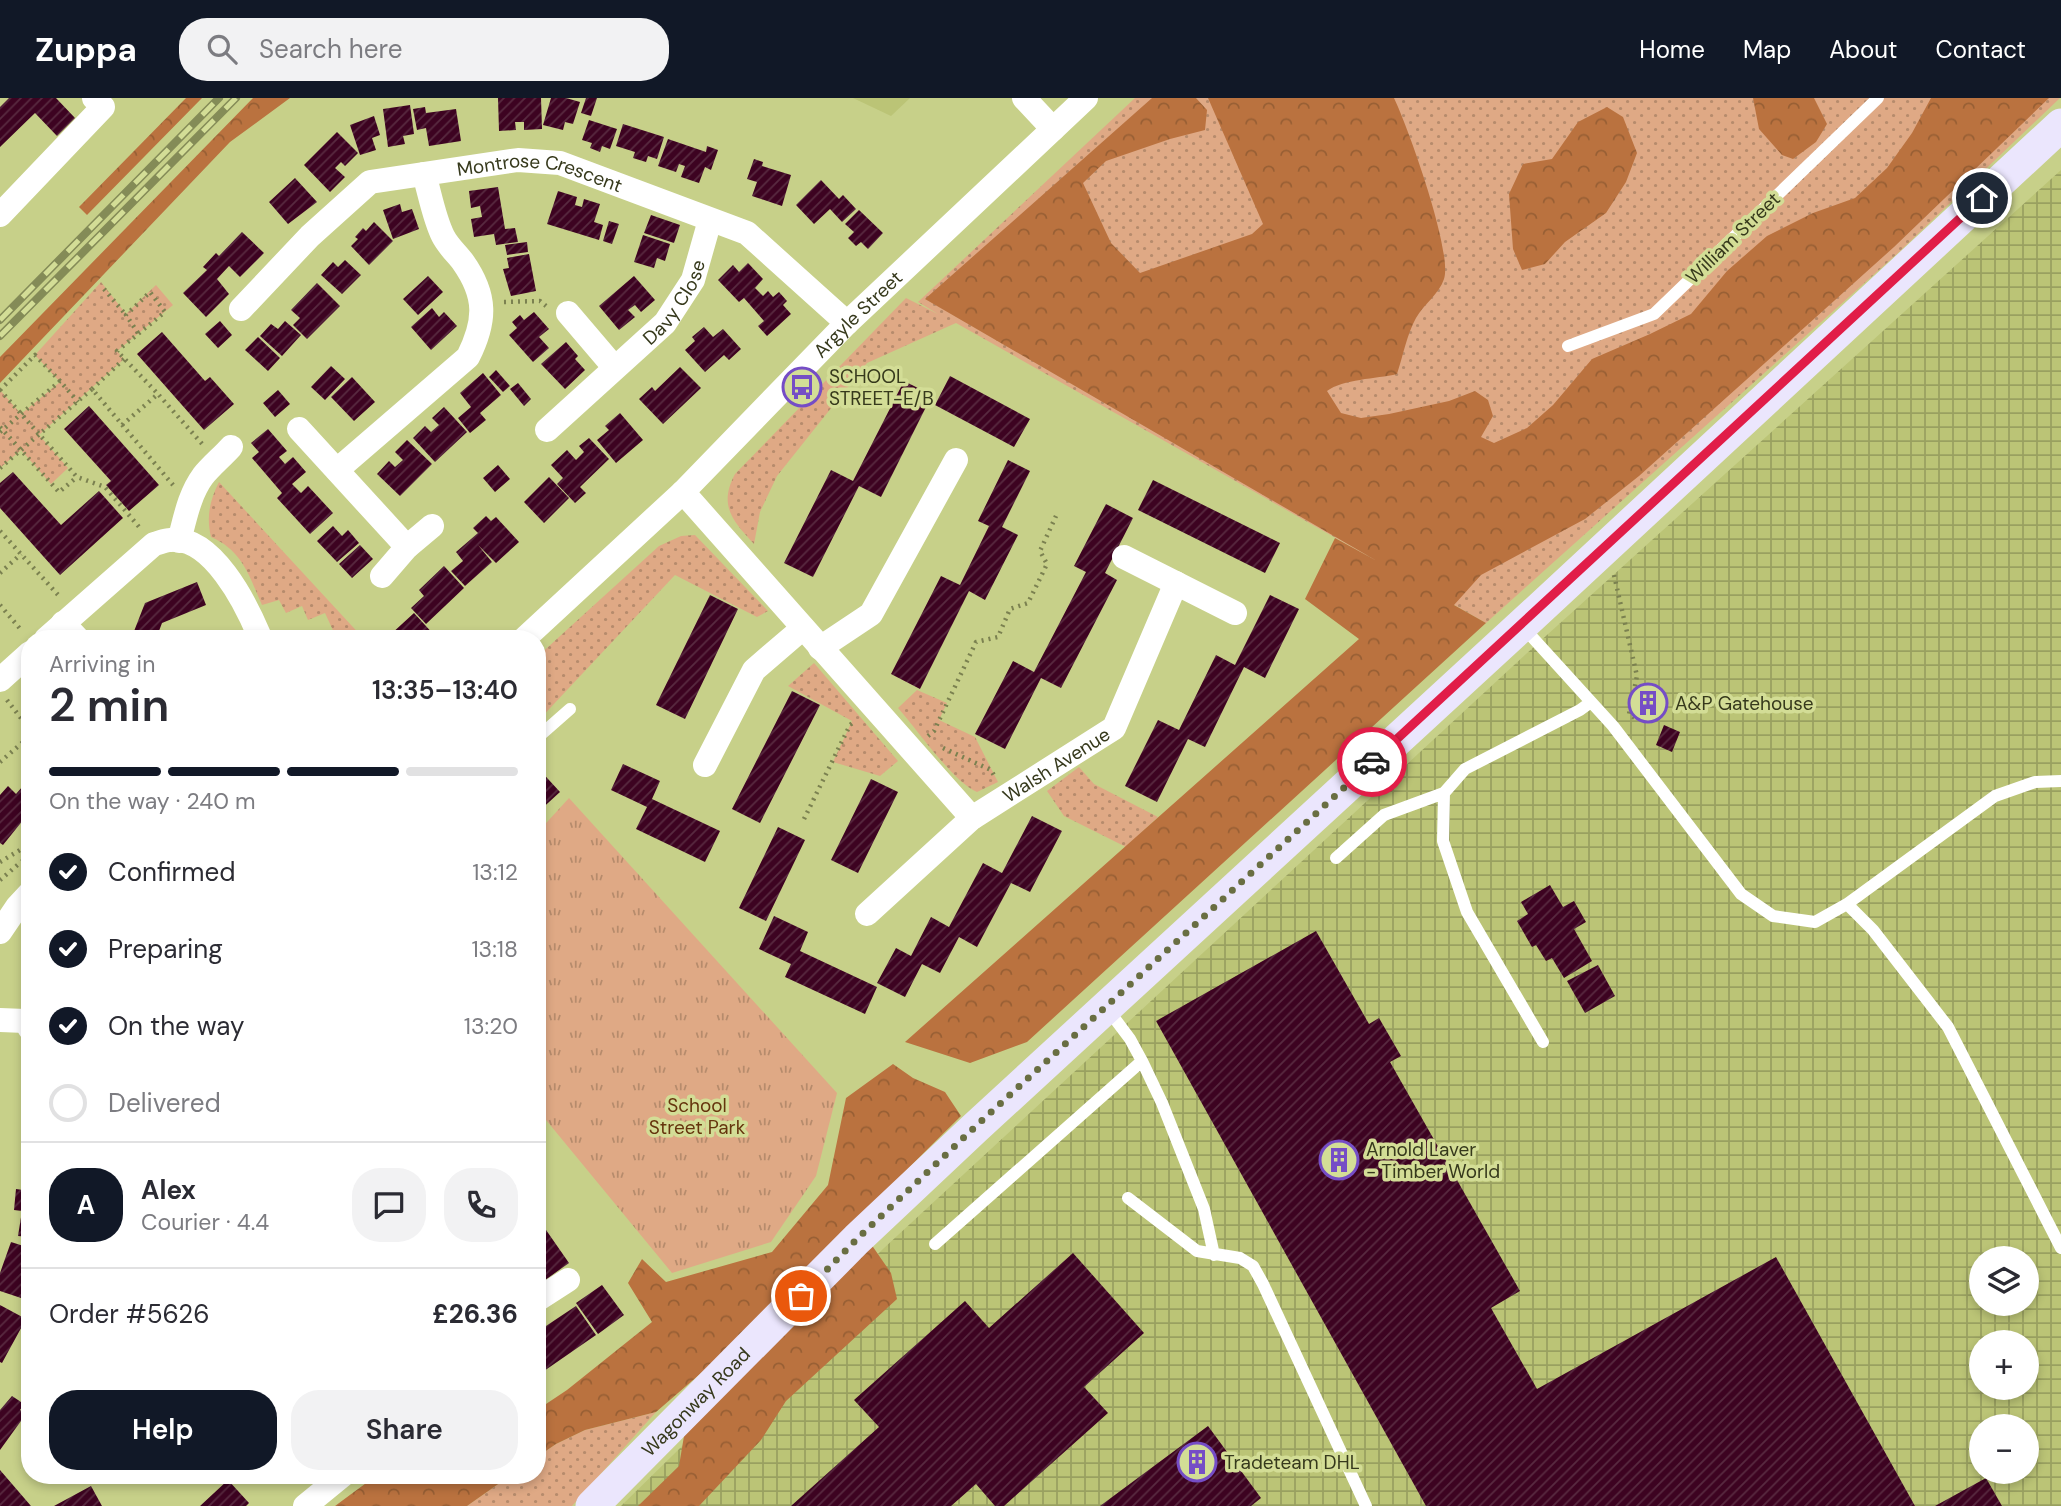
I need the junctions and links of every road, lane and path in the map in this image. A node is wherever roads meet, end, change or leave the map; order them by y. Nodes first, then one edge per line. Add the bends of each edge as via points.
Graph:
1 (94, 98) edge
2 (1024, 98) edge
3 (1086, 98) edge
4 (1878, 98) edge
5 (2061, 125) edge
6 (1053, 129) junction
7 (424, 174) junction
8 (0, 215) edge
9 (710, 220) junction
10 (104, 289) dead end
11 (502, 302) dead end
12 (241, 309) dead end
13 (568, 313) joint
14 (126, 315) junction
15 (847, 323) junction
16 (138, 333) junction
17 (1568, 345) dead end
18 (124, 359) junction
19 (614, 367) junction
20 (60, 382) junction
21 (92, 389) junction
22 (0, 390) edge
23 (158, 394) junction
24 (78, 401) junction
25 (21, 414) junction
26 (122, 425) junction
27 (299, 429) dead end
28 (1, 430) edge
29 (547, 430) dead end
30 (38, 435) junction
31 (21, 450) junction
32 (224, 454) joint
33 (956, 460) dead end
34 (0, 468) edge
35 (337, 470) junction
36 (77, 477) junction
37 (683, 492) junction
38 (189, 505) junction
39 (1056, 516) dead end
40 (432, 526) dead end
41 (0, 531) edge
42 (179, 541) junction
43 (154, 544) junction
44 (407, 547) junction
45 (1605, 548) junction
46 (21, 554) junction
47 (1124, 557) dead end
48 (0, 573) edge
49 (382, 576) dead end
50 (1176, 583) junction
51 (0, 605) edge
52 (1235, 613) dead end
53 (1522, 625) junction
54 (65, 628) edge
55 (803, 628) junction
56 (21, 630) edge
57 (258, 630) edge
58 (534, 630) edge
59 (820, 648) junction
60 (21, 661) edge
61 (0, 680) edge
62 (0, 691) edge
63 (1591, 702) junction
64 (873, 707) junction
65 (570, 709) dead end
66 (1639, 712) dead end
67 (21, 718) edge
68 (546, 730) edge
69 (21, 744) edge
70 (0, 762) edge
71 (705, 765) dead end
72 (2061, 782) edge
73 (1444, 793) junction
74 (1006, 796) junction
75 (972, 818) junction
76 (804, 819) dead end
77 (21, 849) edge
78 (1336, 858) dead end
79 (0, 862) edge
80 (21, 862) edge
81 (0, 880) edge
82 (21, 903) edge
83 (1847, 904) junction
84 (867, 914) dead end
85 (0, 932) edge
86 (1106, 1007) junction
87 (0, 1020) edge
88 (21, 1021) edge
89 (1543, 1042) dead end
90 (1142, 1061) junction
91 (1128, 1198) dead end
92 (934, 1244) dead end
93 (2061, 1248) edge
94 (1214, 1255) junction
95 (568, 1280) dead end
96 (546, 1294) edge
97 (332, 1484) edge
98 (305, 1506) edge
99 (592, 1506) edge
100 (1366, 1506) edge

1 - 8 street via 103,107
2 - 6 street
3 - 6 street, Argyle Street
4 - 17 lane, William Street via 1654,314
5 - 45 main road, Wagonway Road
6 - 15 street, Argyle Street
7 - 9 street, Montrose Crescent via 518,160 560,163
7 - 12 street, Montrose Crescent via 370,181
7 - 35 street via 443,237 482,299 479,336 468,357
9 - 15 street, Montrose Crescent via 747,233
9 - 19 street, Davy Close via 693,280 665,323
10 - 14 path
11 - 13 path via 540,301 561,319
13 - 19 street
14 - 16 path
14 - 16 path via 150,292 164,312
15 - 37 street, Argyle Street
16 - 18 path via 117,351
18 - 21 path
18 - 23 path
19 - 29 street, Davy Close
20 - 22 path via 35,355
20 - 24 path
20 - 25 path
21 - 24 path
21 - 26 path
22 - 25 path
23 - 26 path
23 - 32 path
24 - 30 path
25 - 28 path
25 - 30 path
26 - 38 path
27 - 35 street
28 - 31 path
30 - 31 path
30 - 36 path
31 - 34 path
31 - 36 path via 59,492
32 - 38 street via 203,477
33 - 59 street via 871,614
35 - 44 street
36 - 43 path via 105,487
37 - 55 street
37 - 58 street, Argyle Street
38 - 42 street
39 - 74 path via 1040,551 1047,564 1028,603 1010,608 998,637 976,642 934,731 925,740 991,770
40 - 44 street
41 - 46 path
42 - 43 street
42 - 57 street via 194,545 214,560 235,587
43 - 54 street
44 - 49 street
45 - 53 main road, Wagonway Road
45 - 66 path via 1637,676 1629,714 1636,719
46 - 48 path
46 - 54 path
47 - 50 street
50 - 52 street
50 - 74 street, Walsh Avenue via 1114,728
51 - 56 path
53 - 63 lane
53 - 86 main road, Wagonway Road
55 - 59 street
55 - 71 street via 754,670
59 - 64 street
60 - 61 street
62 - 67 path
63 - 73 lane via 1465,769
63 - 83 lane via 1741,894 1773,916 1815,922
64 - 75 street
64 - 76 path via 850,725
65 - 68 lane
69 - 70 path
72 - 83 lane via 2035,782 1995,796
73 - 78 lane via 1384,814
73 - 89 lane via 1443,841 1466,912
74 - 75 street, Walsh Avenue
75 - 84 street, Walsh Avenue
77 - 79 path
80 - 81 path
82 - 85 street
83 - 93 lane via 1873,930 1948,1027
86 - 90 lane
86 - 99 main road, Wagonway Road via 858,1238
87 - 88 street
90 - 92 lane
90 - 94 lane via 1204,1209
91 - 94 lane via 1197,1251
94 - 100 lane via 1240,1258 1258,1275
95 - 96 street
97 - 98 street

